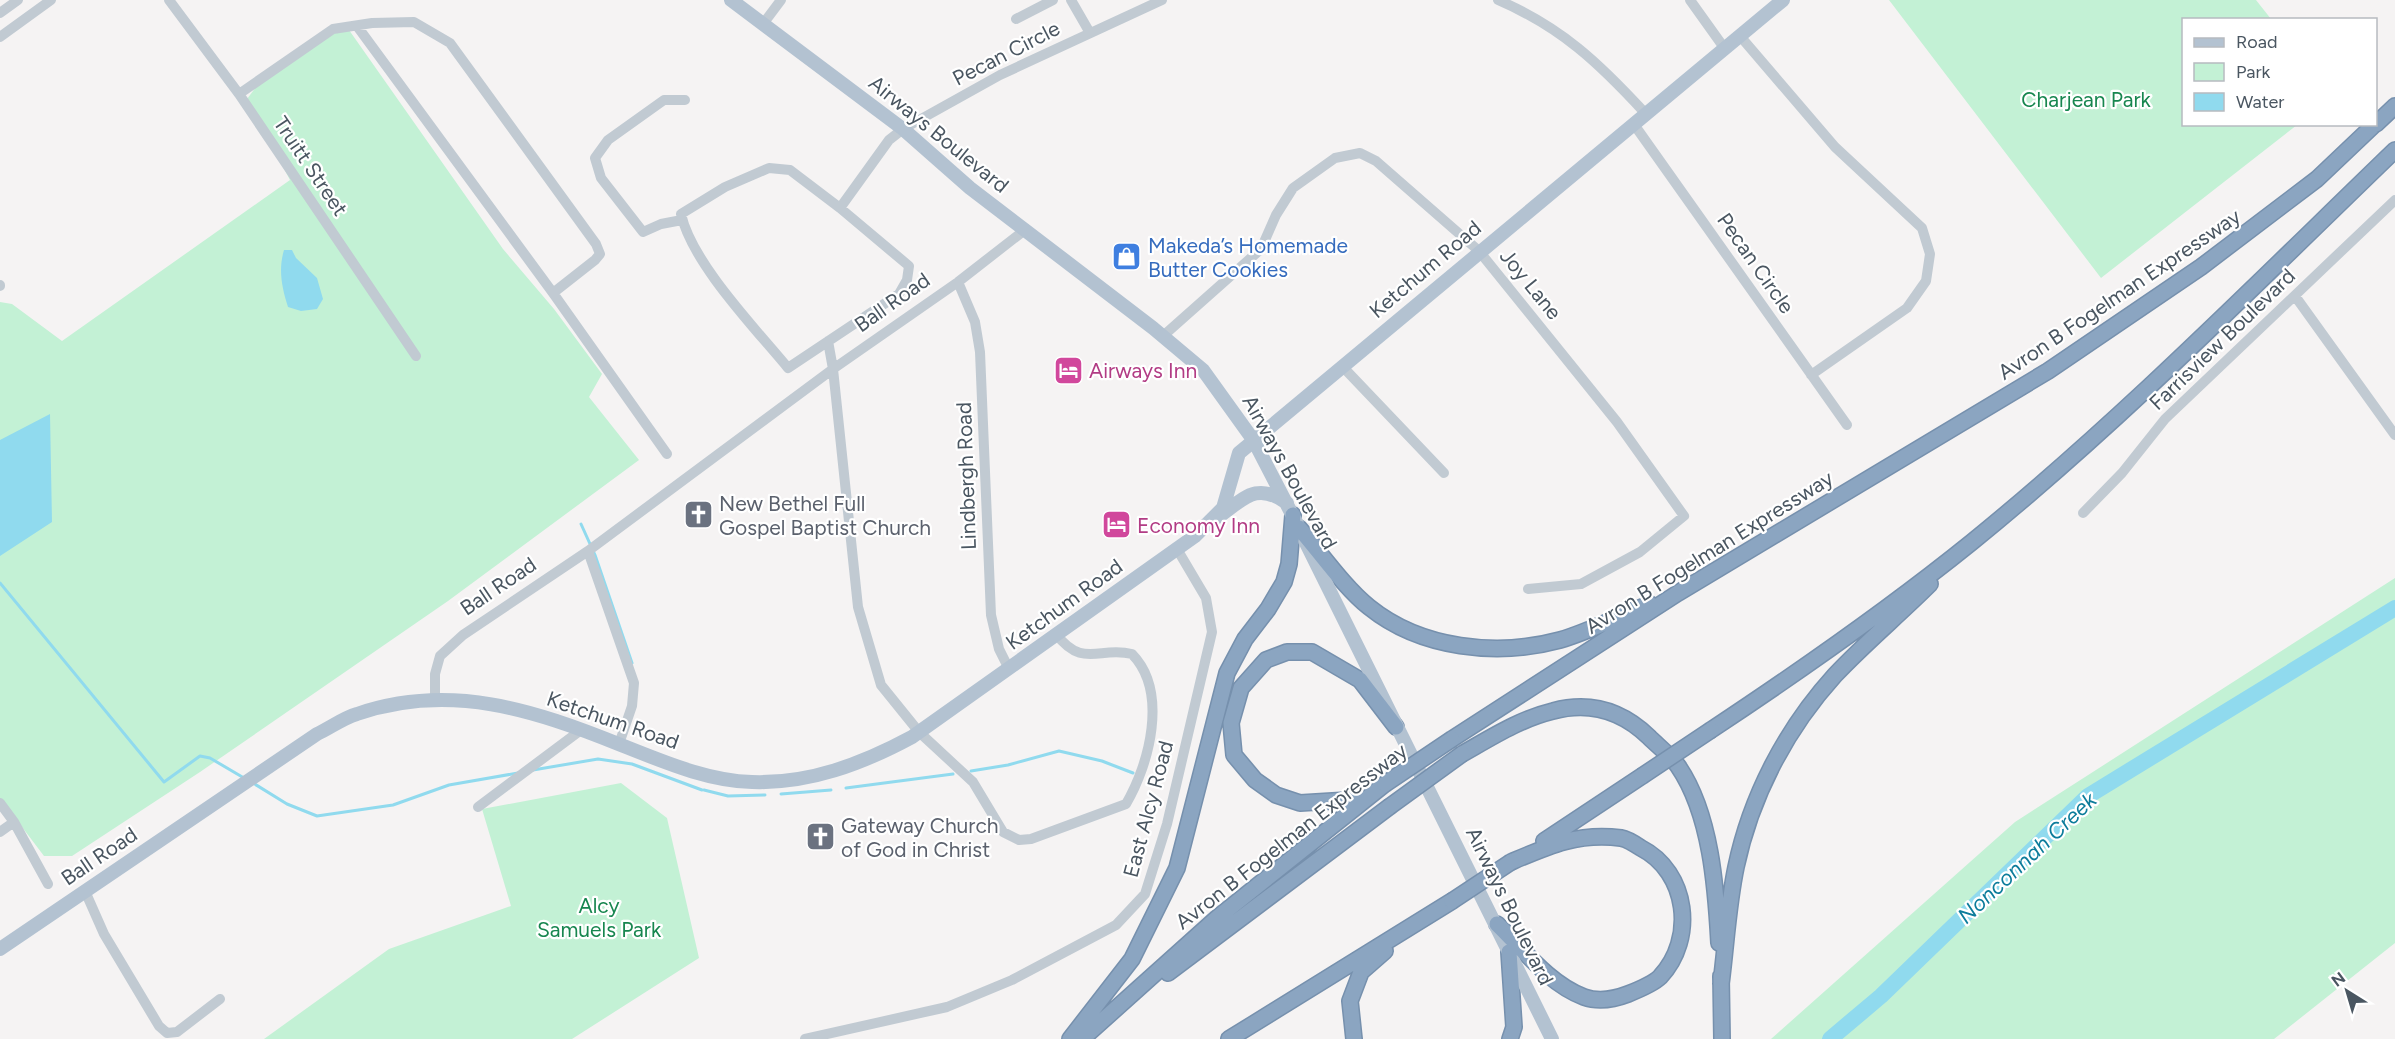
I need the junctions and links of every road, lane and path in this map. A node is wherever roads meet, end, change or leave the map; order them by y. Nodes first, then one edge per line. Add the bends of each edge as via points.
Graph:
1 (18, 0) edge
2 (51, 0) edge
3 (169, 0) edge
4 (731, 0) edge
5 (782, 0) edge
6 (1053, 0) edge
7 (1071, 0) edge
8 (1162, 0) edge
9 (1498, 0) edge
10 (1690, 0) edge
11 (1783, 0) edge
12 (0, 13) edge
13 (1016, 19) dead end
14 (763, 24) junction
15 (357, 26) junction
16 (1090, 33) junction
17 (1740, 36) junction
18 (0, 37) edge
19 (1725, 49) junction
20 (239, 94) junction
21 (685, 100) dead end
22 (2395, 106) edge
23 (1645, 114) junction
24 (2377, 122) edge
25 (1633, 123) junction
26 (2373, 126) edge
27 (903, 129) junction
28 (2395, 150) edge
29 (2395, 200) edge
30 (840, 208) junction
31 (682, 220) junction
32 (1026, 229) junction
33 (1479, 251) junction
34 (958, 282) junction
35 (553, 293) junction
36 (2295, 296) junction
37 (1163, 336) junction
38 (828, 341) junction
39 (416, 356) dead end
40 (1342, 366) junction
41 (833, 369) junction
42 (1811, 375) junction
43 (1847, 425) dead end
44 (2395, 435) edge
45 (1254, 441) junction
46 (667, 454) dead end
47 (1444, 473) dead end
48 (2083, 513) dead end
49 (1294, 516) junction
50 (1212, 521) junction
51 (1972, 542) junction
52 (592, 548) junction
53 (1177, 549) junction
54 (1528, 589) dead end
55 (1678, 593) junction
56 (1056, 634) junction
57 (1009, 669) junction
58 (435, 698) junction
59 (1396, 727) junction
60 (581, 730) junction
61 (920, 732) junction
62 (619, 744) junction
63 (1365, 799) junction
64 (0, 803) edge
65 (478, 807) dead end
66 (14, 822) junction
67 (0, 831) edge
68 (1511, 862) junction
69 (48, 884) dead end
70 (85, 891) junction
71 (1422, 920) junction
72 (1497, 924) junction
73 (0, 949) edge
74 (1509, 952) junction
75 (1722, 991) junction
76 (220, 999) dead end
77 (1119, 1006) junction
78 (805, 1039) edge
79 (1070, 1039) edge
80 (1082, 1039) edge
81 (1229, 1039) edge
82 (1354, 1039) edge
83 (1510, 1039) edge
84 (1552, 1039) edge
85 (1722, 1039) edge

1 - 12 street
2 - 18 street
3 - 20 street, Truitt Street
4 - 14 main road, Airways Boulevard
5 - 14 street
6 - 13 street
7 - 16 street
8 - 16 street, Pecan Circle
9 - 23 street via 1534,16 1573,42
10 - 19 street
11 - 17 main road, Ketchum Road
14 - 27 main road, Airways Boulevard
15 - 20 street via 333,29
15 - 35 street
15 - 35 street via 414,22 450,43 564,198 600,254
16 - 27 street, Pecan Circle via 1000,75
17 - 19 main road, Ketchum Road
17 - 42 street via 1835,147 1922,228 1930,254 1926,281 1907,308
19 - 23 main road, Ketchum Road
20 - 39 street, Truitt Street
21 - 31 street via 664,100 608,140 595,158 601,178 643,232
22 - 24 highway, Avron B Fogelman Expressway
23 - 25 main road, Ketchum Road
25 - 33 main road, Ketchum Road
25 - 42 street, Pecan Circle
26 - 55 highway, Avron B Fogelman Expressway via 2317,179 2201,267 2067,358
27 - 30 street, Pecan Circle via 890,140
27 - 32 main road, Airways Boulevard via 970,188
28 - 51 highway via 2154,380
29 - 36 street, Farrisview Boulevard
30 - 31 street via 789,170 769,168 724,187 681,214
30 - 38 street via 909,266 899,294
31 - 38 street via 706,266 788,368
32 - 34 street, Ball Road
32 - 37 main road, Airways Boulevard
33 - 37 street, Joy Lane via 1376,161 1360,153 1335,158 1293,188 1261,249
33 - 40 main road, Ketchum Road
33 - 54 street, Joy Lane via 1617,422 1684,516 1640,552 1581,584
34 - 41 street, Ball Road
34 - 57 street, Lindbergh Road via 975,322 980,352 991,615 999,649
35 - 46 street
36 - 44 street
36 - 48 street, Farrisview Boulevard via 2165,419 2122,473
37 - 45 main road, Airways Boulevard via 1208,376
38 - 41 street
40 - 45 main road, Ketchum Road
40 - 47 street
41 - 52 street, Ball Road
41 - 61 street via 858,608 881,685
42 - 43 street, Pecan Circle
45 - 49 main road, Airways Boulevard
45 - 50 main road, Ketchum Road via 1239,453 1223,508
49 - 50 main road via 1266,491 1253,493
49 - 55 highway via 1367,606 1392,624 1447,643 1513,649 1538,645 1594,628
49 - 59 main road, Airways Boulevard
49 - 79 highway via 1284,582 1245,639 1227,674 1177,868 1132,959
50 - 53 main road, Ketchum Road
51 - 68 highway, bridge via 1802,669
51 - 75 highway via 1835,676 1788,736 1746,827 1733,886
52 - 58 street, Ball Road via 463,635 440,656
52 - 62 street via 634,683 632,706
53 - 56 main road, Ketchum Road
53 - 78 street, East Alcy Road via 1206,598 1212,632 1167,824 1145,894 1116,925 1012,980 947,1007
55 - 63 highway, Avron B Fogelman Expressway, bridge
56 - 57 main road, Ketchum Road
56 - 61 street via 1072,652 1132,654 1141,668 1152,706 1151,726 1146,752 1126,804 1031,838 1012,838 995,821 973,782
57 - 61 main road, Ketchum Road
58 - 60 main road, Ketchum Road via 508,706
58 - 70 main road, Ball Road via 355,714 317,734
59 - 63 highway via 1360,680 1312,652 1287,652 1266,660 1241,688 1231,723 1234,755 1255,780 1276,795 1300,803
59 - 72 main road, Airways Boulevard
60 - 62 main road, Ketchum Road
60 - 65 street
61 - 62 main road, Ketchum Road via 853,765 819,775 751,782 712,776
63 - 77 highway, Avron B Fogelman Expressway via 1217,918
64 - 66 street
66 - 67 street
66 - 69 street
68 - 71 highway, bridge
68 - 72 highway via 1562,840 1622,838 1651,853 1669,872 1684,913 1681,935 1659,978 1614,999 1586,998 1562,987
70 - 73 main road, Ball Road
70 - 76 street via 104,934 167,1033 177,1032
71 - 81 highway
71 - 82 highway via 1361,972 1350,1001
72 - 74 main road, Airways Boulevard
74 - 83 highway via 1514,1027
74 - 84 main road, Airways Boulevard
75 - 77 highway, bridge via 1713,862 1702,822 1678,766 1637,726 1605,708 1555,710 1517,723 1462,754
75 - 85 highway
77 - 80 highway, Avron B Fogelman Expressway

